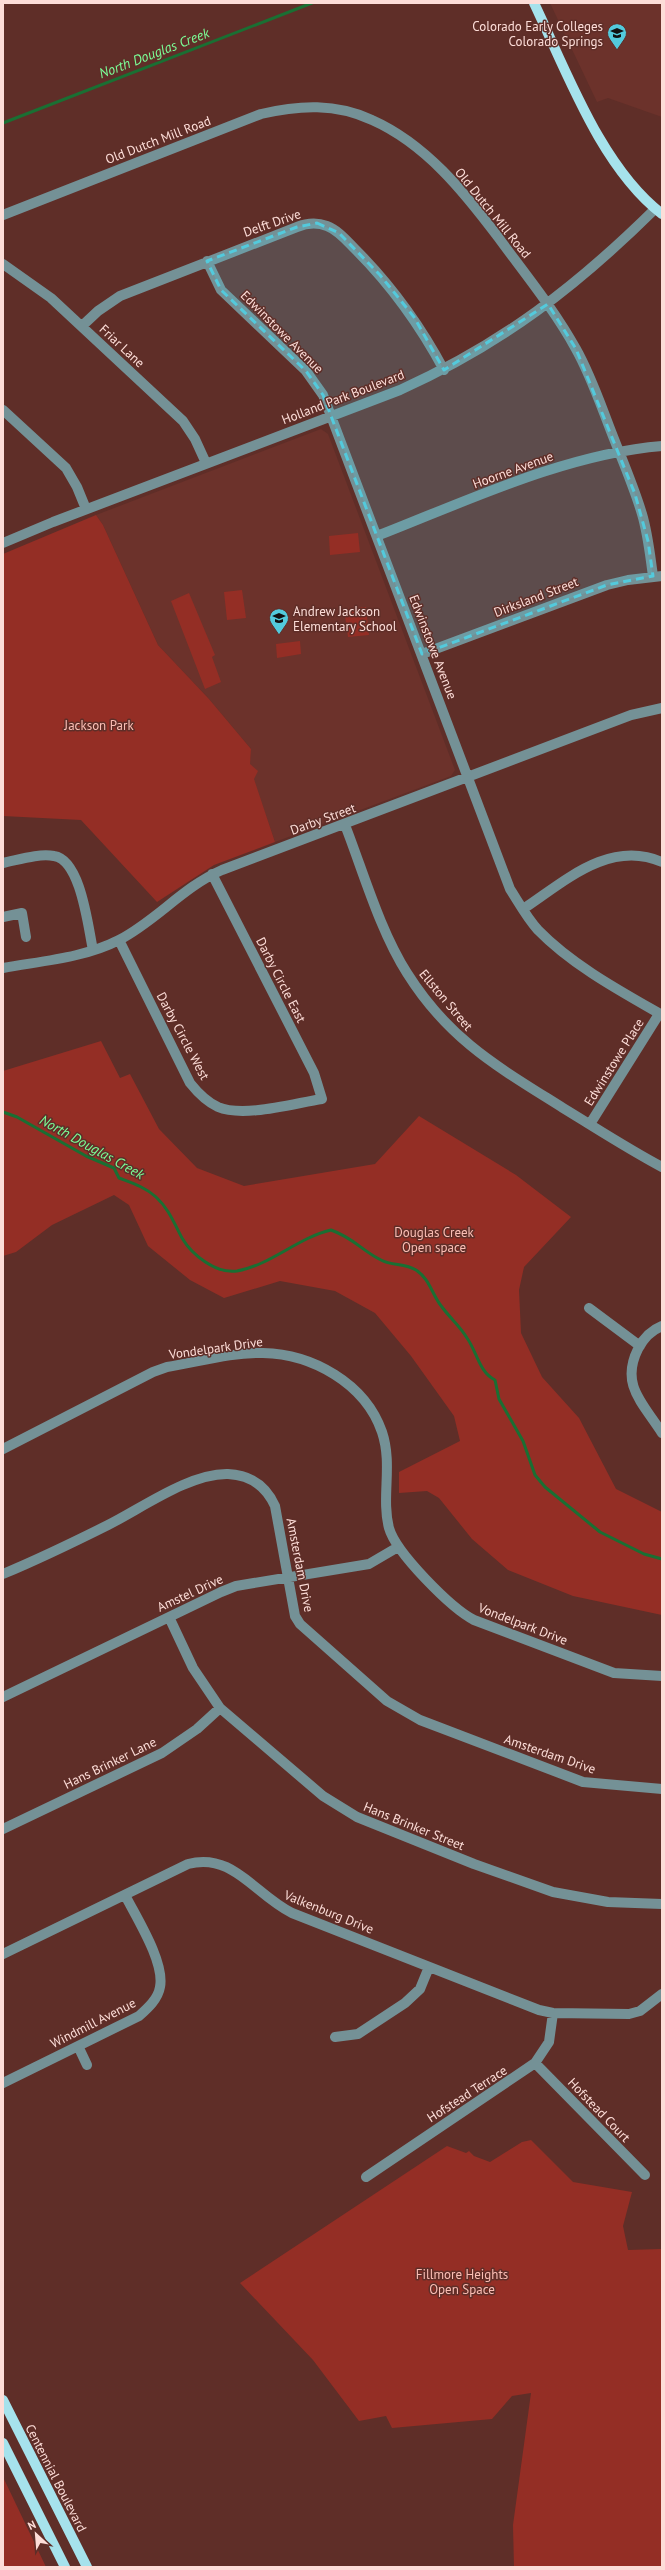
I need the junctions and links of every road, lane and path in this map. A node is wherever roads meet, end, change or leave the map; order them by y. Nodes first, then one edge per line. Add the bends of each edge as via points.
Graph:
1 (534, 3) edge
2 (659, 212) edge
3 (3, 215) edge
4 (206, 261) junction
5 (3, 264) edge
6 (548, 304) junction
7 (82, 326) junction
8 (444, 370) junction
9 (3, 410) edge
10 (331, 416) junction
11 (662, 446) edge
12 (619, 452) junction
13 (206, 463) junction
14 (86, 509) junction
15 (377, 536) junction
16 (3, 543) edge
17 (657, 576) edge
18 (422, 654) junction
19 (662, 708) edge
20 (468, 778) junction
21 (345, 825) junction
22 (662, 862) edge
23 (3, 863) edge
24 (212, 874) junction
25 (522, 909) junction
26 (3, 917) edge
27 (26, 936) dead end
28 (119, 940) junction
29 (93, 950) junction
30 (3, 968) edge
31 (661, 1015) edge
32 (322, 1098) joint
33 (590, 1124) junction
34 (662, 1167) edge
35 (589, 1308) dead end
36 (662, 1326) edge
37 (640, 1346) junction
38 (662, 1433) edge
39 (3, 1449) edge
40 (398, 1548) junction
41 (3, 1574) edge
42 (287, 1577) junction
43 (169, 1617) junction
44 (662, 1676) edge
45 (3, 1697) edge
46 (220, 1708) junction
47 (662, 1789) edge
48 (3, 1829) edge
49 (125, 1895) junction
50 (662, 1904) edge
51 (3, 1954) edge
52 (429, 1967) junction
53 (662, 1994) edge
54 (553, 2012) junction
55 (335, 2038) dead end
56 (78, 2046) junction
57 (535, 2063) junction
58 (87, 2065) dead end
59 (3, 2083) edge
60 (645, 2175) dead end
61 (366, 2177) dead end
62 (3, 2400) edge
63 (3, 2443) edge
64 (65, 2567) edge
65 (87, 2567) edge

1 - 2 main road via 608,153 637,192
2 - 6 street, Holland Park Boulevard via 591,271
3 - 6 street, Old Dutch Mill Road via 261,114 292,107 331,108 377,122 404,137 422,152 479,212
4 - 7 street, Delft Drive via 120,296
4 - 8 street, Delft Drive via 307,223 328,226 339,233 380,275 414,317
4 - 10 street, Edwinstowe Avenue via 221,290 315,382
5 - 7 street, Friar Lane via 39,288
6 - 8 street, Holland Park Boulevard via 492,342
6 - 12 street, Old Dutch Mill Road via 589,375
7 - 13 street, Friar Lane via 183,421 195,438
8 - 10 street, Holland Park Boulevard
9 - 14 street via 66,468 78,487
10 - 13 street, Holland Park Boulevard
10 - 15 street, Edwinstowe Avenue
11 - 12 street, Hoorne Avenue
12 - 15 street, Hoorne Avenue via 550,470
12 - 17 street, Old Dutch Mill Road via 642,515
13 - 14 street, Holland Park Boulevard
14 - 16 street, Holland Park Boulevard
15 - 18 street, Edwinstowe Avenue
17 - 18 street, Dirksland Street via 599,588
18 - 20 street, Edwinstowe Avenue
19 - 20 street, Darby Street via 631,716
20 - 21 street, Darby Street
20 - 25 street, Edwinstowe Avenue via 510,889
21 - 24 street, Darby Street
21 - 33 street, Ellston Street via 393,948 426,1001 464,1042 481,1056
22 - 25 street via 637,856 602,859 586,866
23 - 29 street via 50,855 64,859 76,878
24 - 28 street, Darby Street
24 - 32 street, Darby Circle East via 314,1073
25 - 31 street, Edwinstowe Avenue via 554,945
26 - 27 street via 22,913
28 - 29 street, Darby Street
28 - 32 street, Darby Circle West via 190,1083 207,1100 219,1108 234,1111 263,1109
29 - 30 street, Darby Street
31 - 33 street, Edwinstowe Place
33 - 34 street, Ellston Street via 630,1151
35 - 37 street
36 - 37 street via 650,1333
37 - 38 street via 632,1361 631,1380 634,1390
39 - 40 street, Vondelpark Drive via 167,1367 262,1353 297,1358 329,1370 343,1380 362,1398 382,1431 389,1467 389,1526
40 - 42 street, Amstel Drive via 369,1564
40 - 44 street, Vondelpark Drive via 458,1610 474,1620 614,1673
41 - 42 street, Amsterdam Drive via 107,1526 198,1479 228,1474 255,1480 270,1495 275,1506
42 - 43 street, Amstel Drive via 236,1586
42 - 47 street, Amsterdam Drive via 295,1616 303,1628 387,1701 403,1711 420,1720 583,1782
43 - 45 street, Amstel Drive
43 - 46 street, Hans Brinker Street via 193,1668
46 - 48 street, Hans Brinker Lane via 182,1741 162,1753
46 - 50 street, Hans Brinker Street via 323,1796 371,1824 559,1894 608,1902
49 - 51 street, Valkenburg Drive
49 - 52 street, Valkenburg Drive via 188,1864 210,1861 223,1863 266,1898 292,1913
49 - 56 street, Windmill Avenue via 158,1963 160,1987 152,2003 139,2016
52 - 54 street, Valkenburg Drive via 526,2006
52 - 55 street via 420,1989 405,2003 358,2034
53 - 54 street, Valkenburg Drive via 640,2011 629,2014
54 - 57 street, Hofstead Terrace via 549,2042
56 - 58 street
56 - 59 street, Windmill Avenue
57 - 60 street, Hofstead Court
57 - 61 street, Hofstead Terrace
62 - 65 main road, Centennial Boulevard
63 - 64 main road

